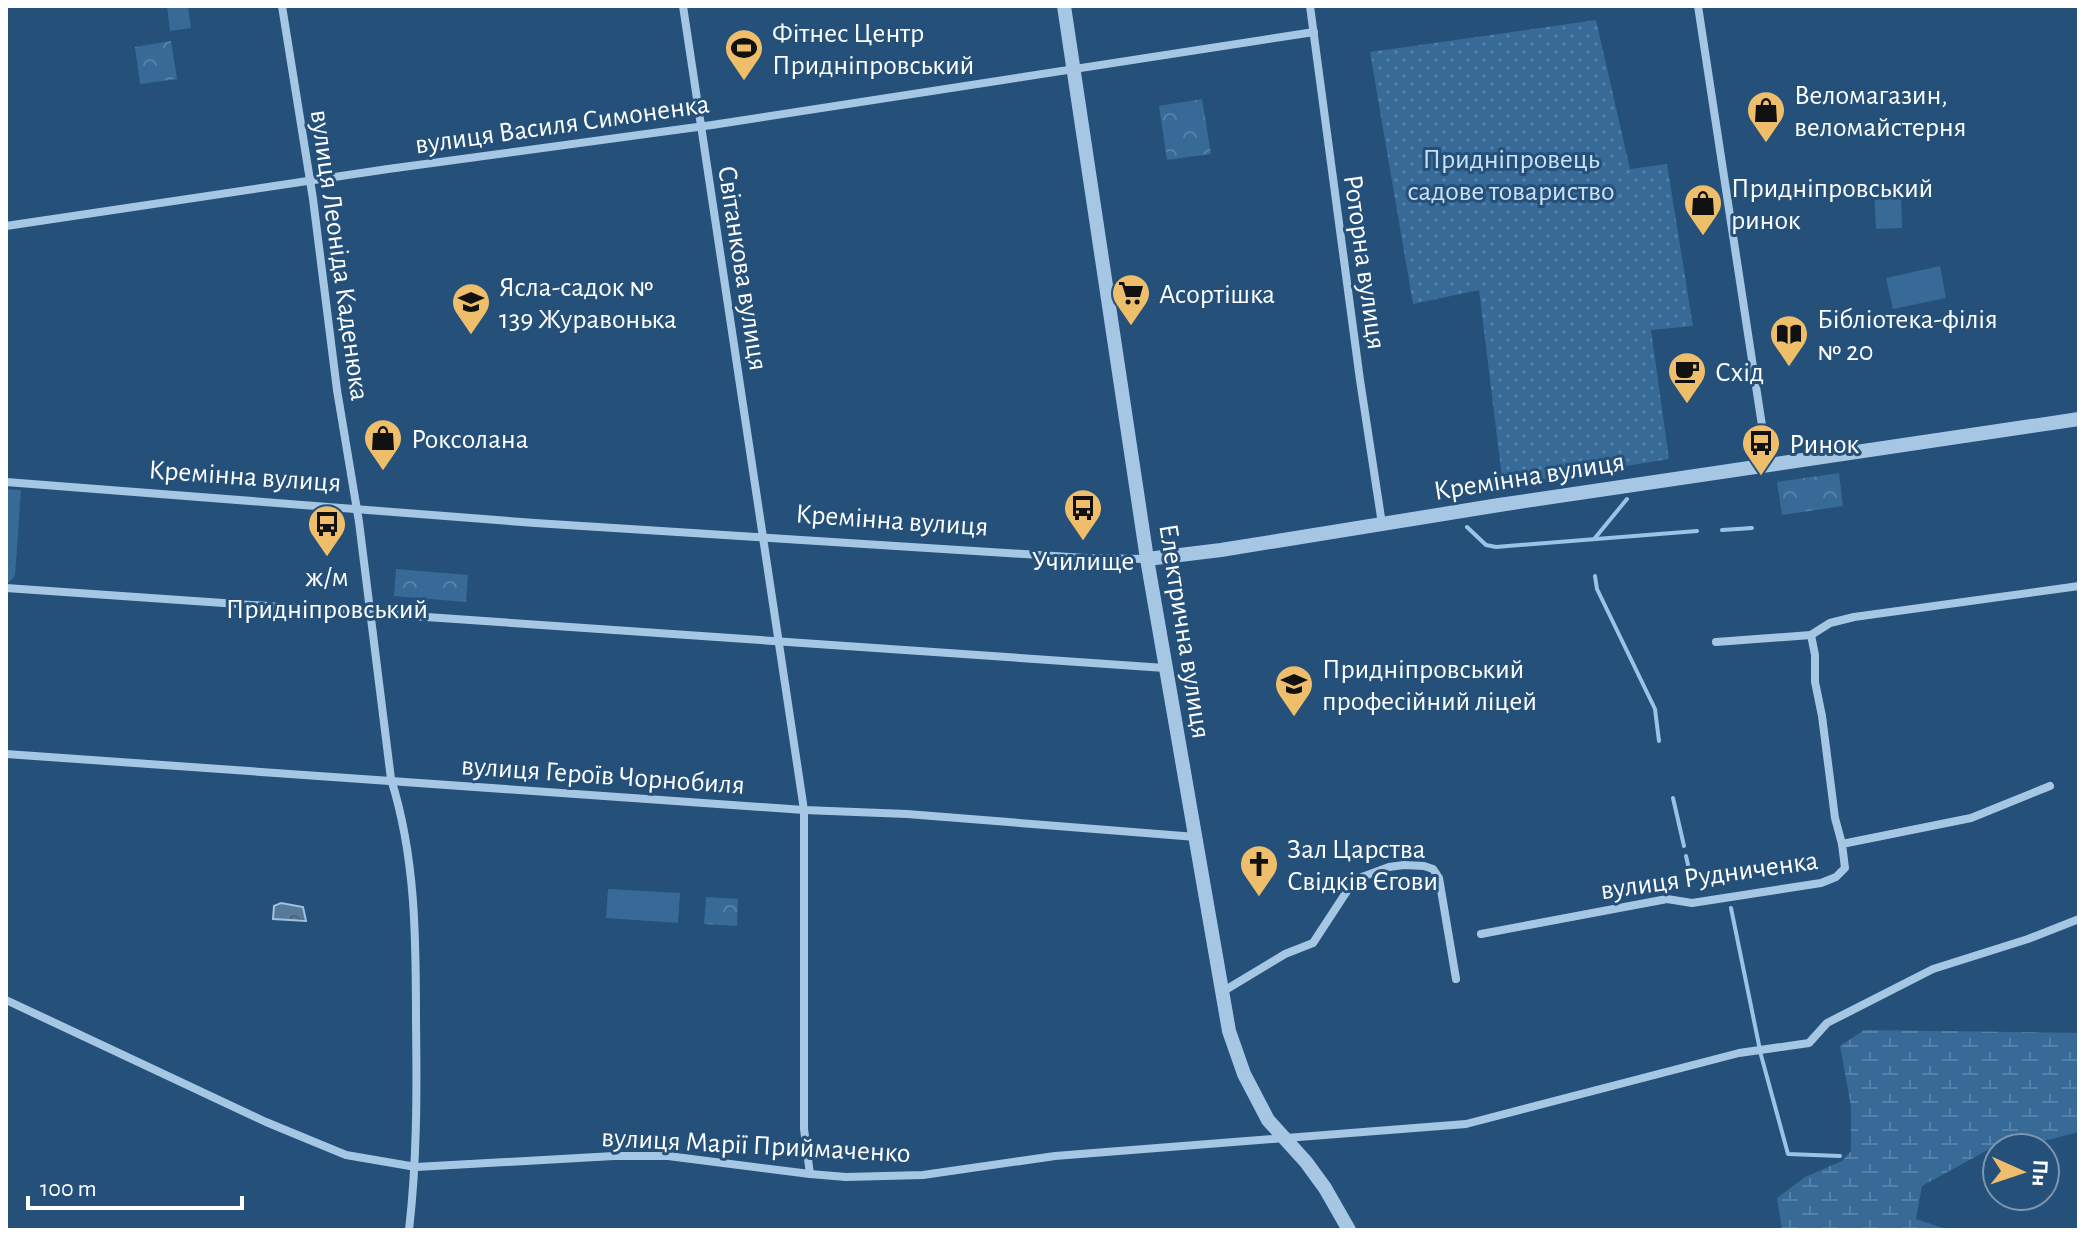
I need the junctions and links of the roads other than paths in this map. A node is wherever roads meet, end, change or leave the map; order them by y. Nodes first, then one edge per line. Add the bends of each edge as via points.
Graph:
1 (282, 6) edge
2 (683, 6) edge
3 (1064, 6) edge
4 (1310, 6) edge
5 (1698, 6) edge
6 (1314, 32) junction
7 (1073, 68) junction
8 (700, 127) junction
9 (310, 181) junction
10 (6, 226) edge
11 (2079, 419) edge
12 (1768, 466) junction
13 (6, 482) edge
14 (357, 509) junction
15 (1382, 524) junction
16 (764, 536) junction
17 (1147, 559) junction
18 (2079, 586) edge
19 (6, 588) edge
20 (371, 612) junction
21 (1811, 635) junction
22 (779, 641) junction
23 (1716, 642) dead end
24 (1165, 668) junction
25 (6, 754) edge
26 (391, 779) junction
27 (2050, 786) dead end
28 (804, 810) junction
29 (1196, 837) junction
30 (1842, 844) junction
31 (2079, 919) edge
32 (1481, 934) dead end
33 (1456, 979) dead end
34 (1222, 992) junction
35 (6, 1000) edge
36 (1284, 1139) junction
37 (416, 1167) junction
38 (810, 1174) junction
39 (409, 1230) edge
40 (1349, 1230) edge

1 - 9 street, вулиця Леоніда Каденюка
2 - 8 street, Світанкова вулиця
3 - 7 street, Електрична вулиця
4 - 6 street, Роторна вулиця
5 - 12 street
6 - 7 street, вулиця Василя Симоненка
6 - 15 street, Роторна вулиця
7 - 8 street, вулиця Василя Симоненка
7 - 17 street, Електрична вулиця
8 - 9 street, вулиця Василя Симоненка
8 - 16 street, Світанкова вулиця
9 - 10 street, вулиця Василя Симоненка
9 - 14 street, вулиця Леоніда Каденюка
11 - 12 street, Кремінна вулиця
12 - 15 street, Кремінна вулиця
13 - 14 street, Кремінна вулиця
14 - 16 street, Кремінна вулиця
14 - 20 street
15 - 17 street, Кремінна вулиця
16 - 17 street, Кремінна вулиця
16 - 22 street, Світанкова вулиця
17 - 24 street, Електрична вулиця
18 - 21 street via 1854,617
19 - 20 street
20 - 22 street
20 - 26 street
21 - 23 street
21 - 30 street
22 - 24 street
22 - 28 street, Світанкова вулиця
24 - 29 street, Електрична вулиця
25 - 26 street, вулиця Героїв Чорнобиля
26 - 28 street, вулиця Героїв Чорнобиля
26 - 37 street via 400,806 416,922
27 - 30 street, вулиця Рудниченка via 1971,818
28 - 29 street, вулиця Героїв Чорнобиля
28 - 38 street, Світанкова вулиця via 804,1129
29 - 34 street, Електрична вулиця
30 - 32 street, вулиця Рудниченка via 1845,868 1821,883 1692,903 1667,899
31 - 36 street, вулиця Марії Приймаченко via 1933,969 1827,1023 1809,1043 1739,1053 1466,1124
33 - 34 street via 1439,878 1433,869 1404,865 1362,877 1313,943
34 - 36 street, Електрична вулиця via 1244,1074
35 - 37 street, вулиця Марії Приймаченко via 346,1155
36 - 38 street, вулиця Марії Приймаченко via 1055,1156 923,1175
36 - 40 street, Електрична вулиця via 1325,1188
37 - 38 street, вулиця Марії Приймаченко via 668,1156
37 - 39 street

